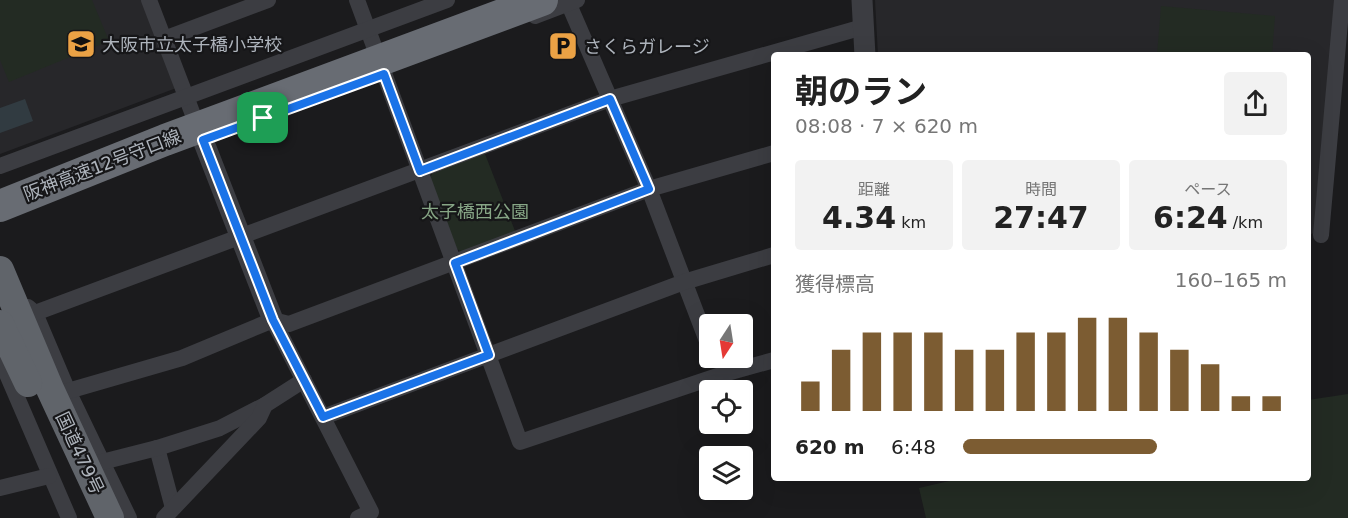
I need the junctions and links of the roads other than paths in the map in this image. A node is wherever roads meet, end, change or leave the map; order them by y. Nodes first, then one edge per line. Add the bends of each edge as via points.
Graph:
1 (149, 0) edge
2 (268, 0) edge
3 (357, 0) edge
4 (447, 0) edge
5 (489, 0) edge
6 (862, 0) edge
7 (1342, 0) edge
8 (564, 1) edge
9 (863, 27) junction
10 (367, 28) junction
11 (164, 39) junction
12 (775, 52) edge
13 (865, 52) edge
14 (771, 53) edge
15 (384, 74) junction
16 (186, 97) junction
17 (610, 99) junction
18 (203, 140) junction
19 (771, 154) edge
20 (0, 166) edge
21 (420, 171) junction
22 (0, 185) edge
23 (649, 189) junction
24 (0, 206) edge
25 (0, 216) edge
26 (1320, 235) dead end
27 (240, 236) junction
28 (771, 256) edge
29 (455, 263) junction
30 (5, 282) edge
31 (684, 282) junction
32 (35, 313) junction
33 (273, 320) junction
34 (699, 321) edge
35 (0, 324) edge
36 (489, 355) junction
37 (771, 361) edge
38 (1, 364) edge
39 (717, 368) edge
40 (720, 375) junction
41 (304, 380) junction
42 (50, 391) junction
43 (265, 405) junction
44 (323, 417) junction
45 (157, 448) junction
46 (102, 462) junction
47 (50, 476) junction
48 (0, 488) edge
49 (169, 513) edge
50 (69, 518) edge
51 (90, 518) edge
52 (110, 518) edge
53 (129, 518) edge
54 (358, 518) edge

1 - 11 street
2 - 11 street
3 - 10 street
4 - 10 street
5 - 22 highway, 阪神高速12号守口線
6 - 9 street
7 - 26 street
8 - 15 street
8 - 17 street
8 - 24 highway, 阪神高速12号守口線, bridge via 165,140
9 - 12 street
9 - 13 street
10 - 15 street
10 - 16 street
11 - 16 street
14 - 17 street
15 - 18 street
15 - 21 street
16 - 18 street
16 - 20 street
17 - 21 street
17 - 23 street
18 - 25 street
18 - 27 street
19 - 23 street
21 - 27 street
21 - 29 street
23 - 29 street
23 - 31 street
27 - 32 street
27 - 33 street
28 - 31 street
29 - 33 street via 289,324
29 - 36 street
30 - 32 street
30 - 42 highway
31 - 34 street
31 - 36 street
32 - 42 street
33 - 41 street
33 - 42 street via 182,358
35 - 42 highway
36 - 40 street via 520,442
36 - 44 street
37 - 40 street
38 - 47 street
39 - 40 street
41 - 43 street
41 - 44 street
42 - 46 street
42 - 51 highway, 国道479号
42 - 52 highway, 国道479号
43 - 45 street via 220,428
43 - 49 street via 259,418
44 - 54 street via 371,512
45 - 46 street
45 - 49 street
46 - 53 street
47 - 48 street
47 - 50 street

